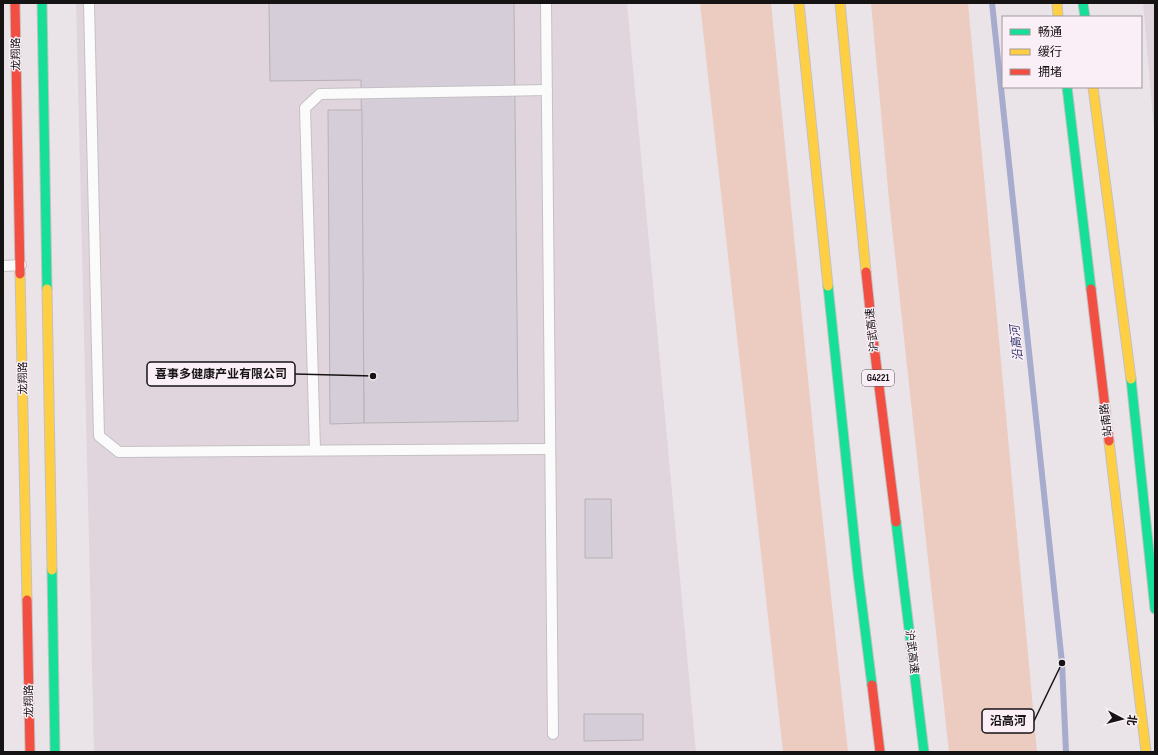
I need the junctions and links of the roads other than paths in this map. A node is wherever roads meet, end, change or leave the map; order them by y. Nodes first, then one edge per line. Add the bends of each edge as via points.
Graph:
1 (15, 3) edge
2 (42, 3) edge
3 (89, 3) edge
4 (546, 3) edge
5 (799, 3) edge
6 (840, 3) edge
7 (1057, 3) edge
8 (1083, 3) edge
9 (1058, 16) edge
10 (1084, 16) edge
11 (1067, 88) edge
12 (1093, 88) edge
13 (546, 90) junction
14 (3, 266) edge
15 (20, 266) junction
16 (550, 449) junction
17 (314, 450) junction
18 (1155, 609) edge
19 (553, 734) dead end
20 (30, 752) edge
21 (55, 752) edge
22 (880, 752) edge
23 (924, 752) edge
24 (1146, 752) edge

1 - 15 main road, 龙翔路
2 - 21 main road
3 - 17 lane via 98,436 119,452
4 - 13 lane
5 - 22 main road via 858,574
6 - 23 main road, 沪武高速 / G4221 via 873,338
7 - 9 main road
8 - 10 main road
11 - 24 main road, 站南路
12 - 18 main road via 1134,406
13 - 16 lane
13 - 17 lane via 320,94 306,108
14 - 15 lane
15 - 20 main road, 龙翔路
16 - 17 lane
16 - 19 lane

